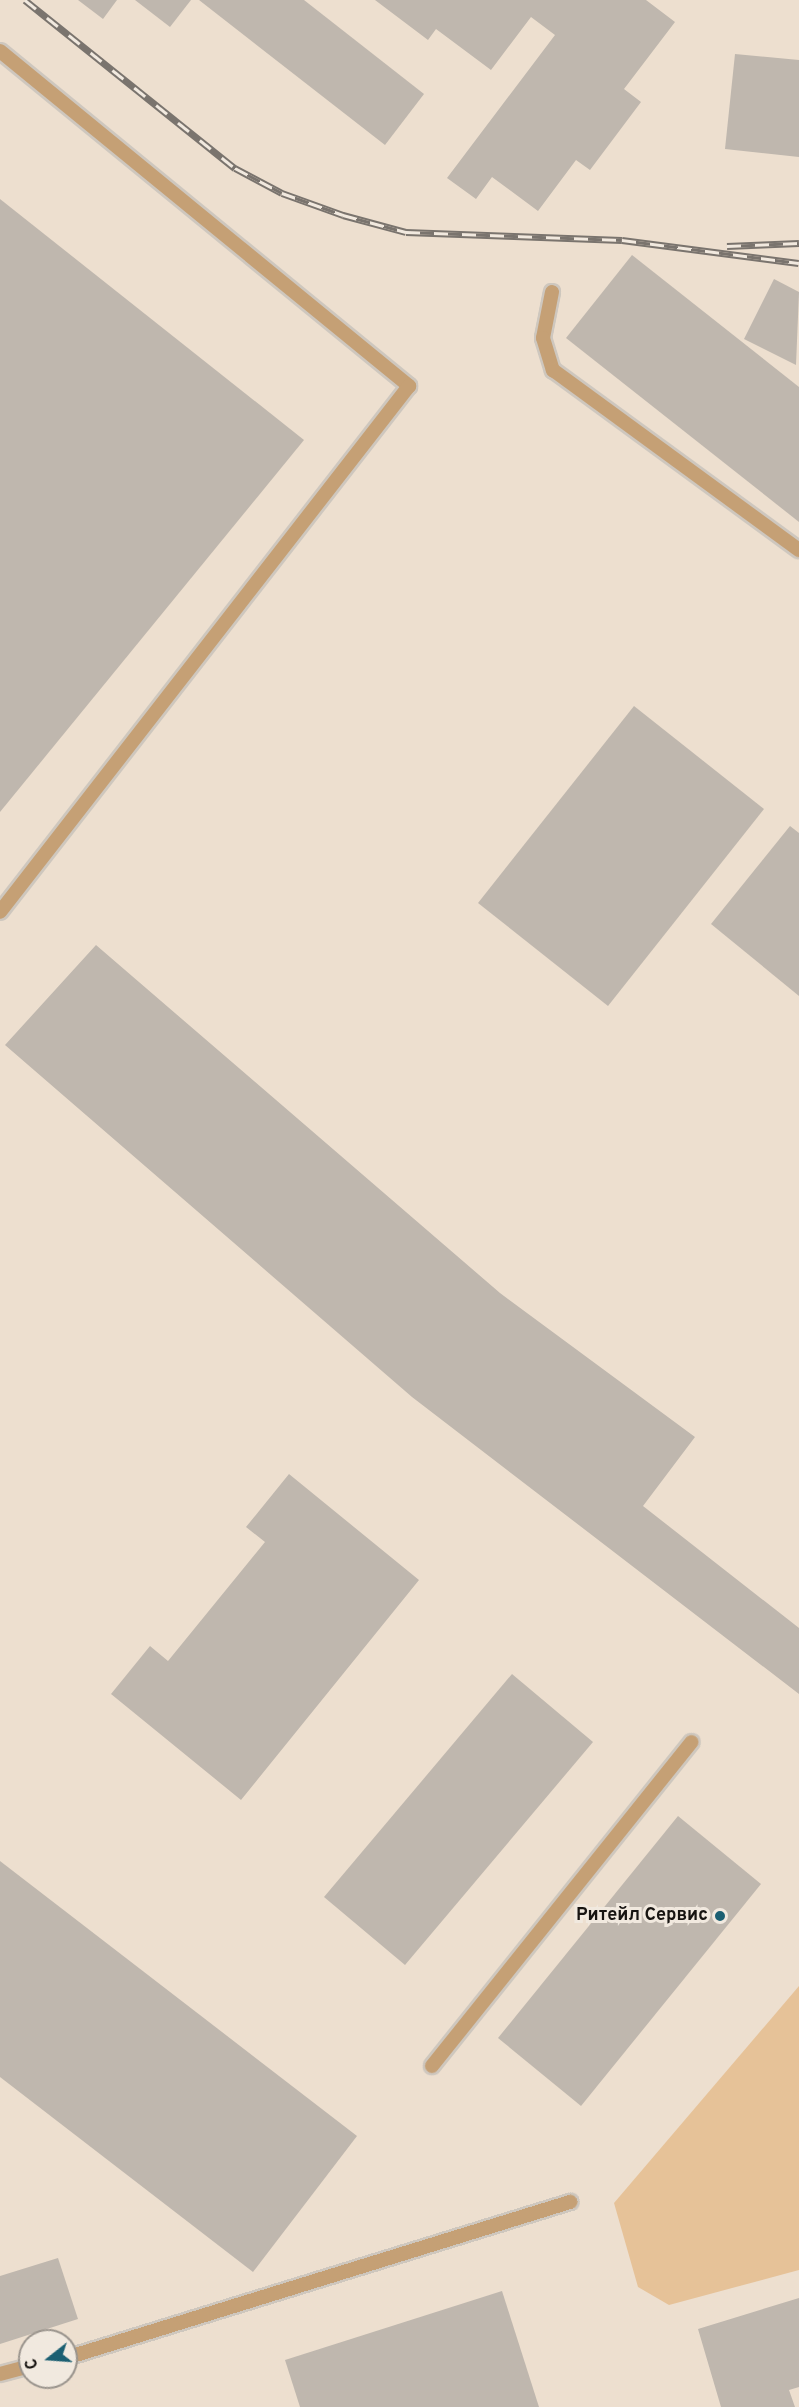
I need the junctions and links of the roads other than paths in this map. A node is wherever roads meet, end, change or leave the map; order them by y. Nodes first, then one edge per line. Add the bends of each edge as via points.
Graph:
1 (0, 51) edge
2 (552, 292) dead end
3 (799, 550) edge
4 (0, 912) edge
5 (692, 1742) dead end
6 (432, 2066) dead end
7 (570, 2202) dead end
8 (78, 2354) edge
9 (18, 2369) edge
10 (0, 2374) edge

1 - 4 lane via 409,386
2 - 3 lane via 543,338 553,370
5 - 6 lane
7 - 8 lane
9 - 10 lane

